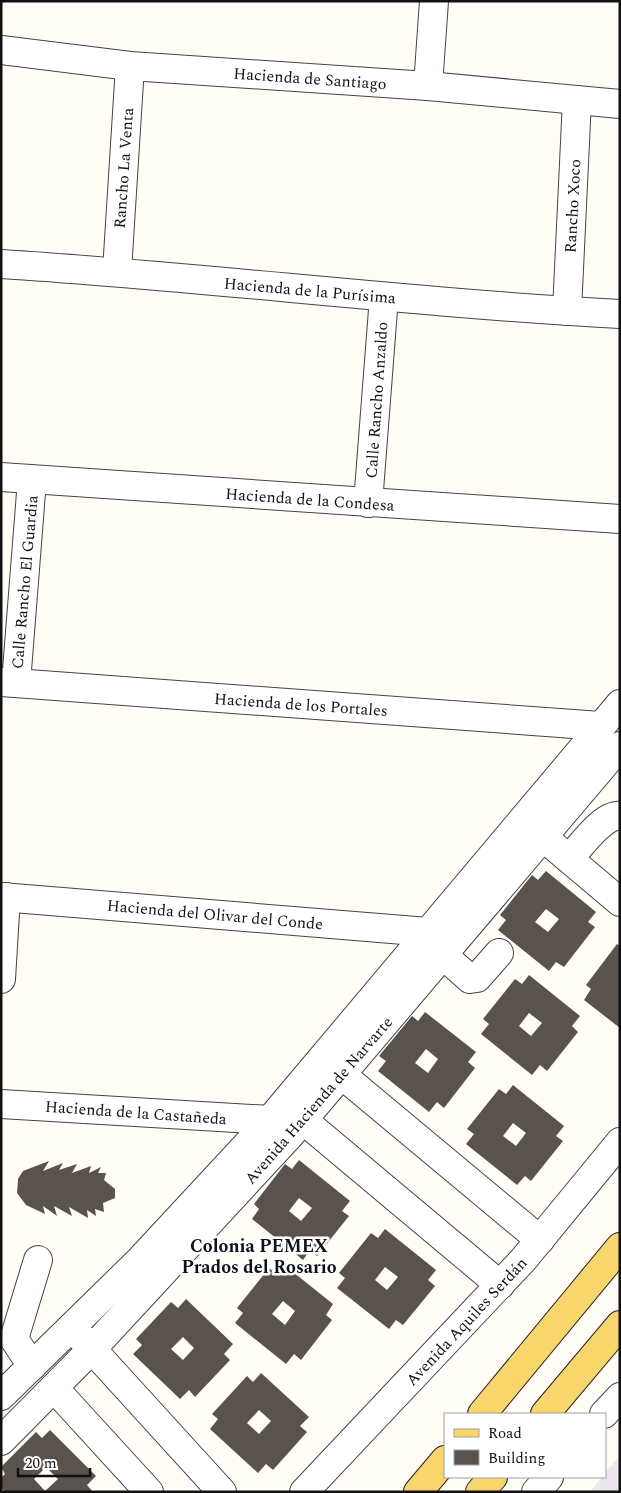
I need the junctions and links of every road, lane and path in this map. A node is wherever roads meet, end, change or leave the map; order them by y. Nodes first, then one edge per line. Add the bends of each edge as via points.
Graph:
1 (434, 1) edge
2 (1, 50) edge
3 (130, 66) junction
4 (428, 86) junction
5 (577, 100) junction
6 (620, 104) edge
7 (1, 264) edge
8 (117, 271) junction
9 (384, 297) junction
10 (567, 311) junction
11 (620, 314) edge
12 (1, 477) edge
13 (32, 480) junction
14 (368, 503) junction
15 (620, 519) edge
16 (9, 683) edge
17 (620, 704) edge
18 (601, 726) junction
19 (620, 746) edge
20 (620, 816) edge
21 (543, 837) junction
22 (569, 859) junction
23 (4, 897) edge
24 (620, 902) edge
25 (428, 932) junction
26 (498, 953) dead end
27 (443, 955) junction
28 (1, 979) edge
29 (342, 1075) junction
30 (1, 1104) edge
31 (270, 1120) junction
32 (303, 1120) junction
33 (620, 1142) edge
34 (540, 1240) junction
35 (620, 1247) edge
36 (38, 1260) dead end
37 (500, 1285) junction
38 (620, 1325) edge
39 (71, 1327) junction
40 (92, 1349) junction
41 (32, 1366) junction
42 (54, 1388) junction
43 (1, 1396) edge
44 (483, 1413) edge
45 (546, 1413) edge
46 (1, 1441) edge
47 (444, 1461) edge
48 (492, 1478) edge
49 (149, 1492) edge
50 (222, 1492) edge
51 (304, 1492) edge
52 (418, 1492) edge
53 (480, 1492) edge

1 - 4 street
2 - 3 street, Hacienda de Santiago
3 - 4 street, Hacienda de Santiago
3 - 8 street, Rancho La Venta
4 - 5 street, Hacienda de Santiago
5 - 6 street, Hacienda de Santiago
5 - 10 street, Rancho Xoco
7 - 8 street, Hacienda de la Purísima
8 - 9 street, Hacienda de la Purísima
9 - 10 street, Hacienda de la Purísima
9 - 14 street, Calle Rancho Anzaldo
10 - 11 street, Hacienda de la Purísima
12 - 13 street, Hacienda de la Condesa
13 - 14 street, Hacienda de la Condesa
13 - 16 street, Calle Rancho El Guardia
14 - 15 street, Hacienda de la Condesa
16 - 18 street, Hacienda de los Portales
17 - 18 street, Avenida Hacienda de Narvarte
18 - 25 street, Avenida Hacienda de Narvarte
19 - 21 street, Avenida Hacienda de Narvarte
20 - 22 street via 604,820
21 - 22 street
21 - 27 street, Avenida Hacienda de Narvarte
22 - 24 street
23 - 25 street, Hacienda del Olivar del Conde
23 - 28 street
25 - 31 street, Avenida Hacienda de Narvarte
26 - 27 street via 477,978 470,979
27 - 29 street, Avenida Hacienda de Narvarte
29 - 32 street, Avenida Hacienda de Narvarte
29 - 34 street
30 - 31 street, Hacienda de la Castañeda
31 - 39 street, Avenida Hacienda de Narvarte via 139,1260
32 - 37 street
32 - 40 street, Avenida Hacienda de Narvarte
33 - 34 street, Avenida Aquiles Serdán
34 - 37 street, Avenida Aquiles Serdán
35 - 44 main road
36 - 41 street via 14,1339
37 - 51 street, Avenida Aquiles Serdán
38 - 45 main road
39 - 40 street
39 - 41 street, Avenida Hacienda de Narvarte
40 - 42 street, Avenida Hacienda de Narvarte
40 - 50 street
41 - 43 street, Avenida Hacienda de Narvarte
42 - 46 street, Avenida Hacienda de Narvarte
42 - 49 street
47 - 52 main road
48 - 53 main road

